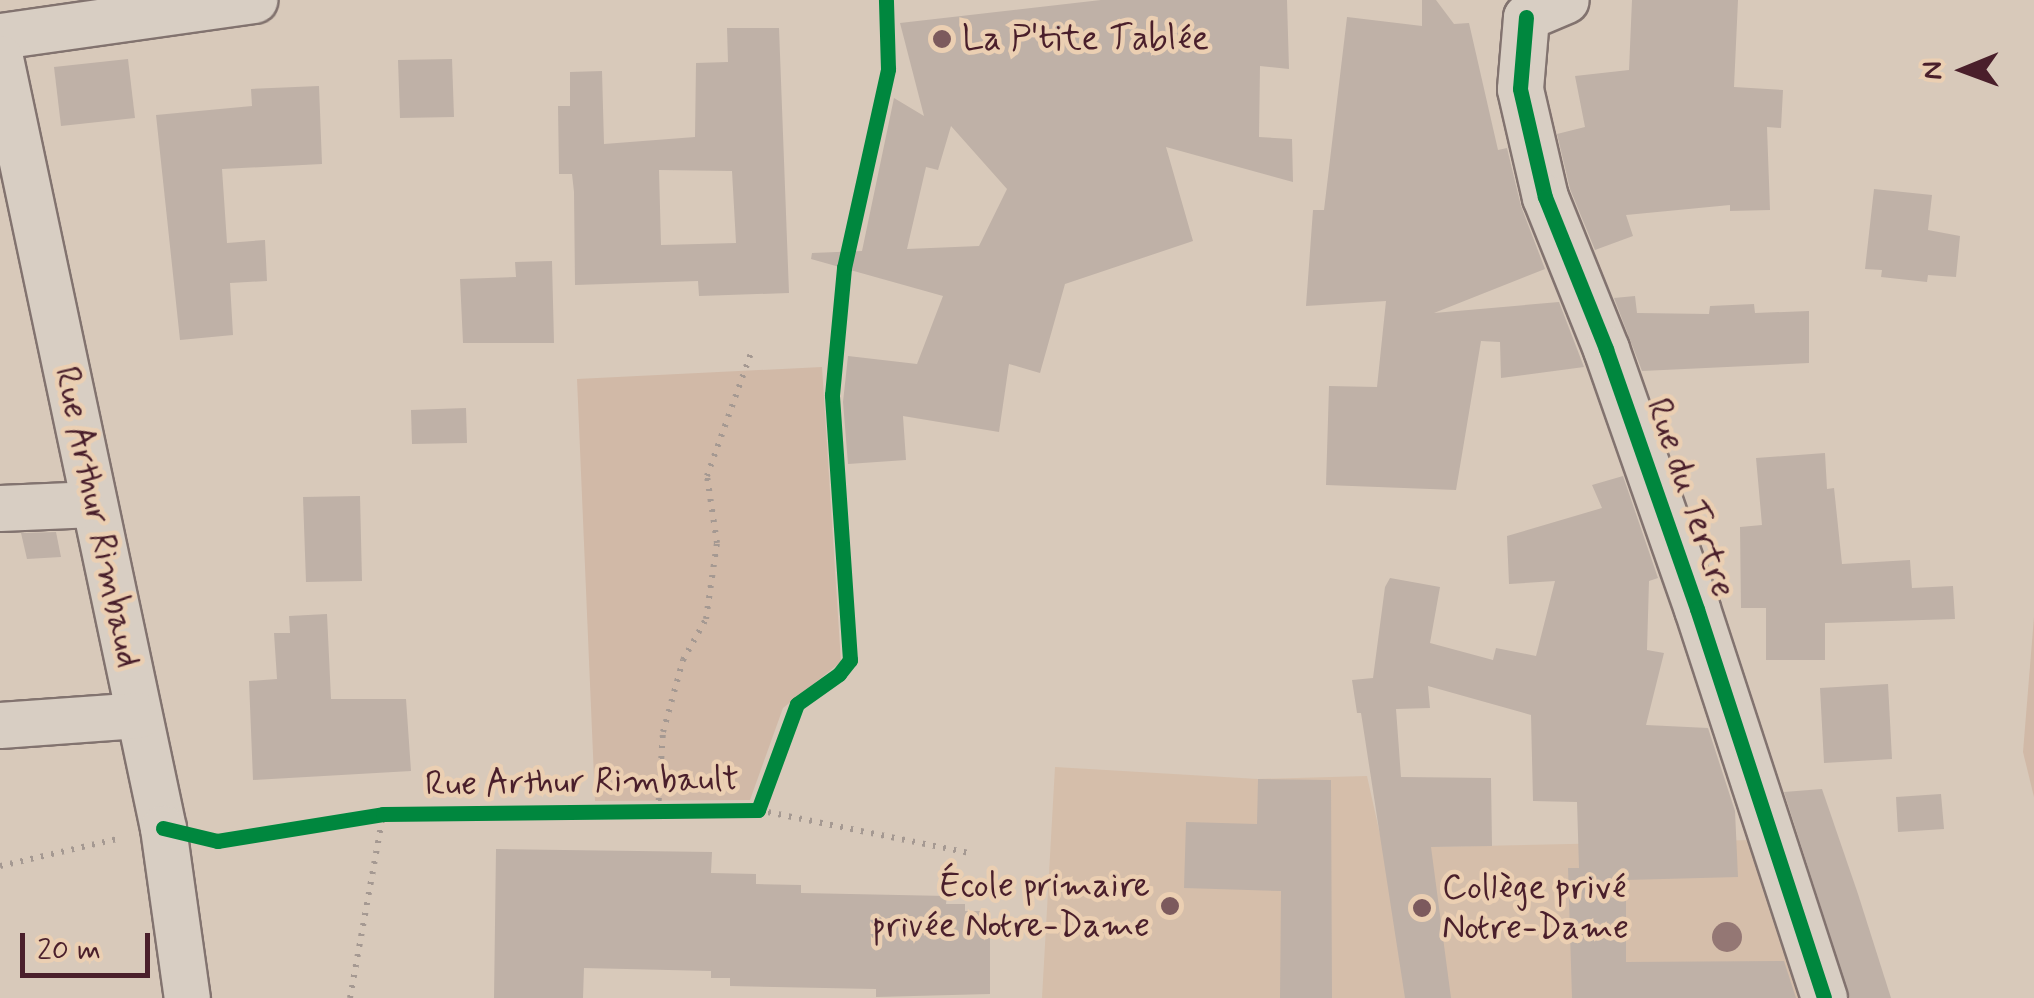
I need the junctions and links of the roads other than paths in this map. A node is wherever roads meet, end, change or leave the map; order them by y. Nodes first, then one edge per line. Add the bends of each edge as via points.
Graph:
1 (254, 0) edge
2 (1533, 6) edge
3 (0, 36) edge
4 (0, 58) edge
5 (94, 504) junction
6 (0, 508) edge
7 (138, 715) junction
8 (0, 725) edge
9 (186, 987) edge
10 (1824, 998) edge

1 - 3 street
2 - 10 street, Rue du Tertre via 1520,88 1544,197 1632,423
4 - 5 street, Rue Arthur Rimbaud
5 - 6 street
5 - 7 street, Rue Arthur Rimbaud
7 - 8 street
7 - 9 street, Rue Arthur Rimbaud

